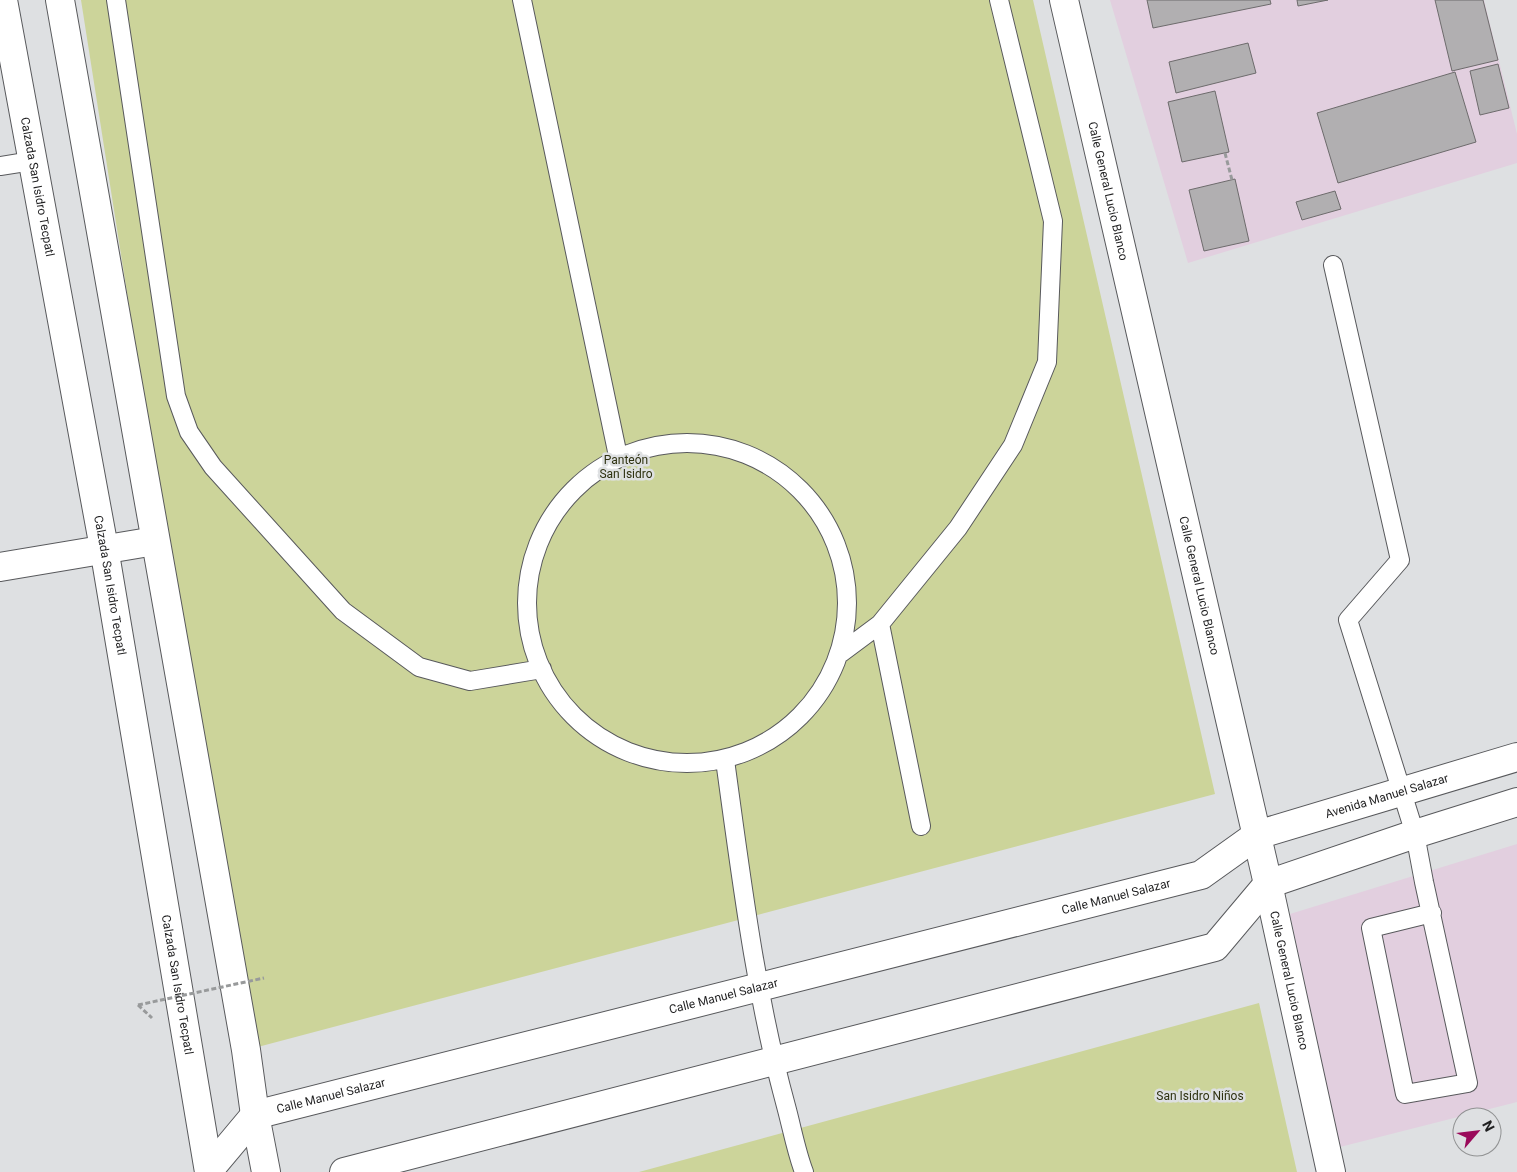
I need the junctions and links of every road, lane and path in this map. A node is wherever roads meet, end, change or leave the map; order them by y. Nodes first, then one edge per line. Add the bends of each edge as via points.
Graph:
1 (3, 0) edge
2 (60, 0) edge
3 (116, 0) edge
4 (522, 0) edge
5 (999, 0) edge
6 (1064, 0) edge
7 (1225, 152) dead end
8 (32, 161) junction
9 (0, 166) edge
10 (1232, 180) dead end
11 (1333, 265) dead end
12 (618, 456) junction
13 (156, 541) junction
14 (104, 548) junction
15 (0, 567) edge
16 (880, 624) junction
17 (840, 653) junction
18 (542, 669) junction
19 (1517, 757) edge
20 (725, 760) junction
21 (1401, 792) junction
22 (1517, 802) edge
23 (921, 826) dead end
24 (1415, 834) junction
25 (1257, 835) junction
26 (1268, 884) junction
27 (1432, 913) junction
28 (264, 978) dead end
29 (758, 987) junction
30 (138, 1005) dead end
31 (773, 1061) junction
32 (254, 1115) junction
33 (208, 1171) edge
34 (266, 1172) edge
35 (344, 1172) edge
36 (804, 1172) edge
37 (1331, 1172) edge

1 - 8 street, Calzada San Isidro Tecpatl
2 - 13 street
3 - 18 lane via 176,396 189,432 213,467 342,611 419,667 470,681
4 - 12 lane
5 - 16 lane via 1053,221 1046,362 1013,445 958,528
6 - 25 street, Calle General Lucio Blanco
7 - 10 path
8 - 9 lane
8 - 14 street, Calzada San Isidro Tecpatl
11 - 21 lane via 1400,560 1348,620
12 - 17 lane via 667,442 719,444 767,462 809,498 838,544 848,599
12 - 18 lane via 575,486 544,527 528,576 528,628
13 - 14 street
13 - 32 street via 246,1050
14 - 15 street
14 - 33 street, Calzada San Isidro Tecpatl
16 - 17 lane
16 - 23 lane
17 - 20 lane via 815,702 775,739
18 - 20 lane via 544,677 575,719 617,748 670,763
19 - 21 street, Avenida Manuel Salazar
20 - 29 lane
21 - 24 lane
21 - 25 street, Avenida Manuel Salazar
22 - 24 street
24 - 26 street
24 - 27 lane
25 - 26 street, Calle General Lucio Blanco
25 - 29 street, Calle Manuel Salazar via 1201,875
26 - 31 street via 1215,947
26 - 37 street, Calle General Lucio Blanco
27 - 27 lane via 1371,928 1405,1094 1468,1083
28 - 30 path, bridge
29 - 31 lane
29 - 32 street, Calle Manuel Salazar
31 - 35 street
31 - 36 lane
32 - 33 street
32 - 34 street

